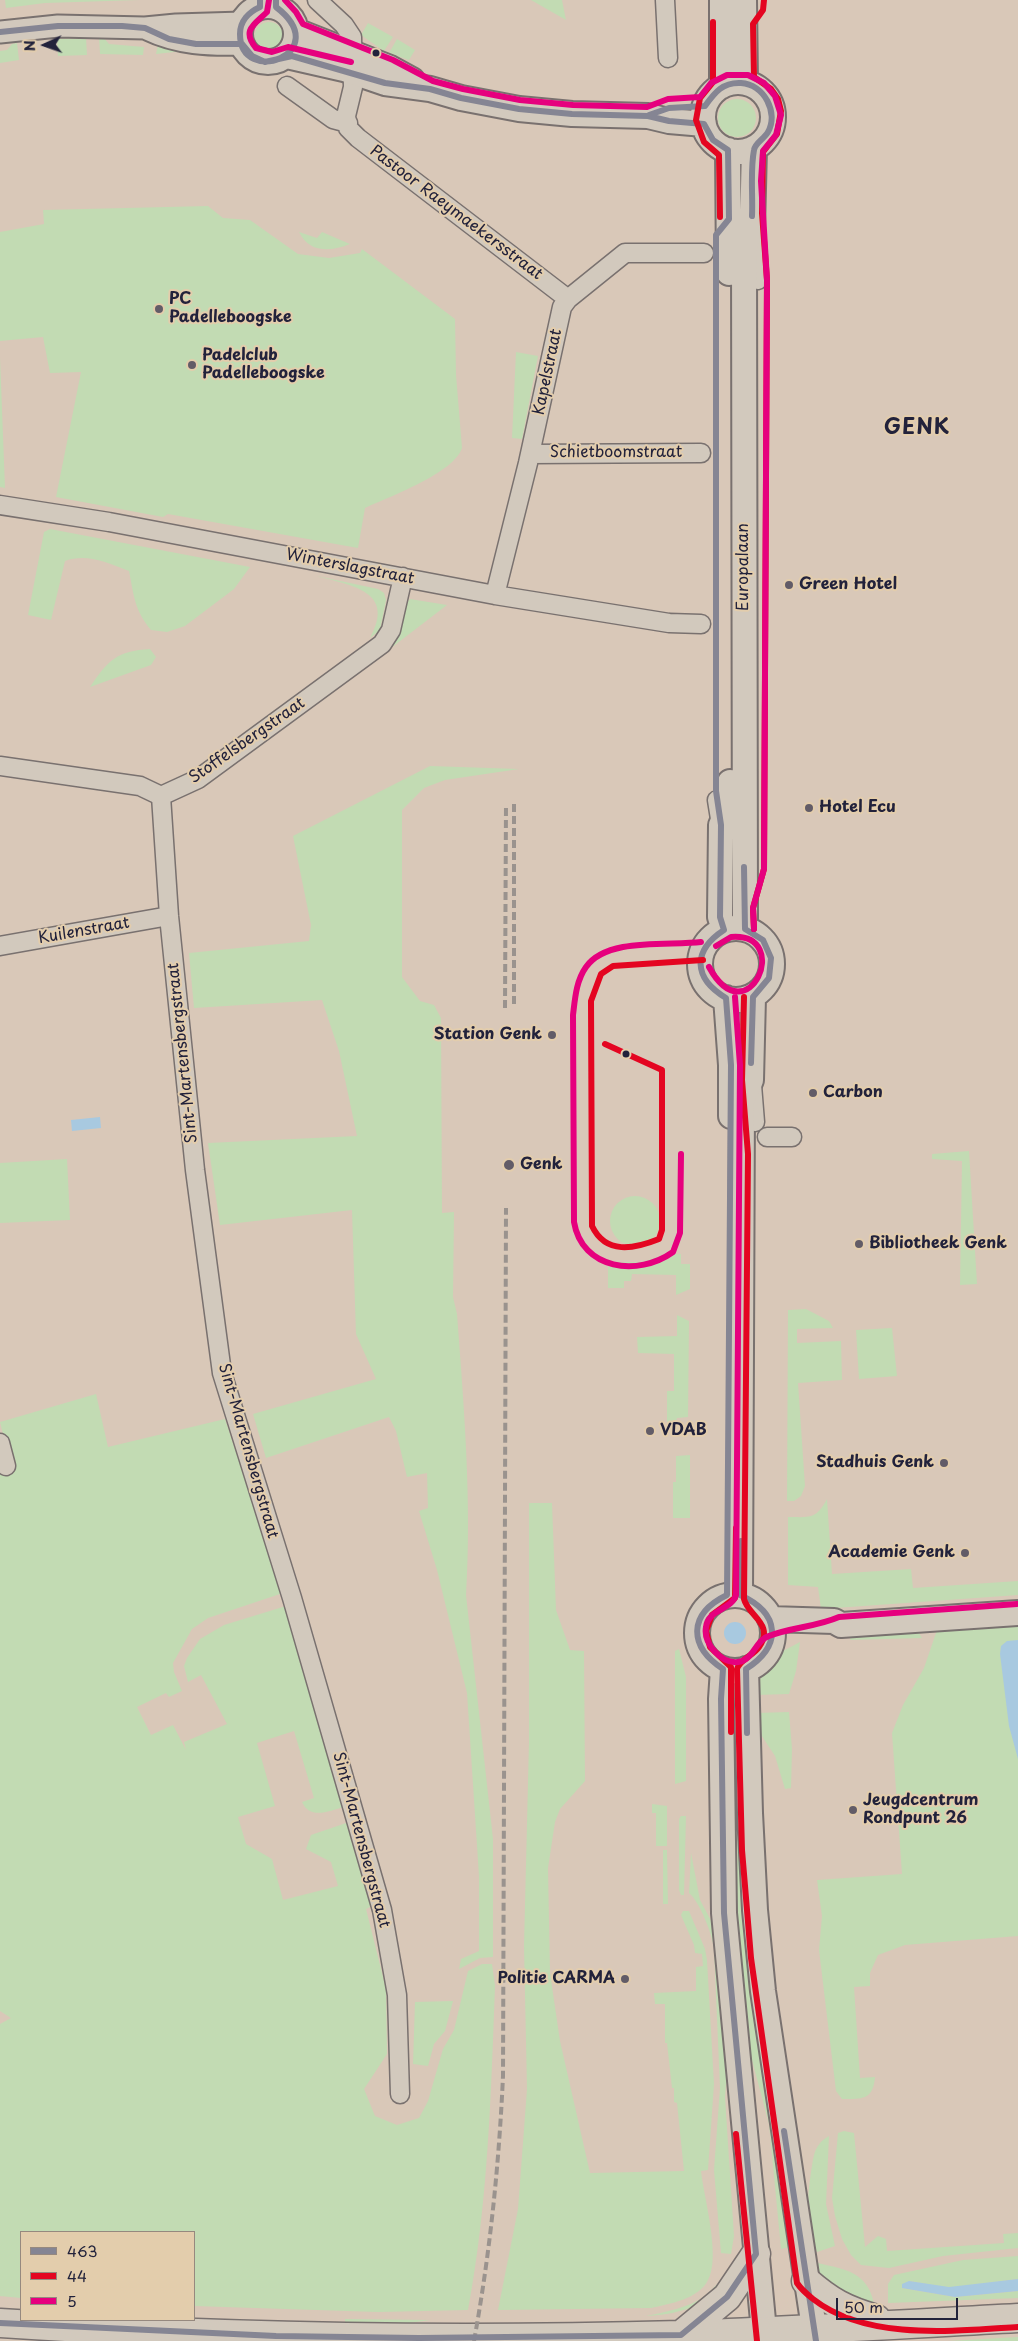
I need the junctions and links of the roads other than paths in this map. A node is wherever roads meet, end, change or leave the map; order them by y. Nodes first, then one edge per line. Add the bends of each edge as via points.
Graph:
1 (316, 0) edge
2 (722, 0) edge
3 (744, 0) edge
4 (666, 3) edge
5 (268, 4) edge
6 (296, 31) junction
7 (0, 32) edge
8 (242, 34) junction
9 (287, 56) junction
10 (668, 58) dead end
11 (351, 63) junction
12 (733, 84) junction
13 (287, 86) dead end
14 (705, 115) junction
15 (348, 123) junction
16 (754, 148) junction
17 (728, 150) junction
18 (752, 229) junction
19 (704, 253) dead end
20 (758, 280) dead end
21 (568, 299) junction
22 (701, 452) dead end
23 (530, 454) junction
24 (0, 505) edge
25 (403, 577) junction
26 (495, 595) junction
27 (701, 624) dead end
28 (0, 766) edge
29 (161, 796) junction
30 (717, 800) dead end
31 (756, 812) dead end
32 (721, 825) junction
33 (169, 916) junction
34 (738, 922) junction
35 (0, 946) edge
36 (752, 997) junction
37 (726, 998) junction
38 (751, 1080) junction
39 (755, 1122) dead end
40 (767, 1137) dead end
41 (792, 1137) dead end
42 (0, 1443) edge
43 (6, 1466) dead end
44 (734, 1595) junction
45 (1018, 1613) edge
46 (770, 1618) junction
47 (841, 1625) junction
48 (771, 1644) junction
49 (734, 1669) junction
50 (400, 2094) dead end
51 (756, 2254) junction
52 (806, 2281) junction
53 (1018, 2318) edge
54 (0, 2323) edge
55 (897, 2325) junction
56 (814, 2328) junction
57 (764, 2331) junction
58 (681, 2335) junction

1 - 11 street via 352,37
2 - 12 main road
3 - 12 main road
4 - 10 street
5 - 6 main road via 286,12
5 - 8 main road via 248,15
6 - 9 main road via 293,49
6 - 11 main road
7 - 8 street via 58,26 145,28 176,24
8 - 9 main road via 248,53 256,60 272,62
9 - 11 main road
11 - 14 main road via 386,83 430,89 519,109 648,116 669,108
11 - 15 street
12 - 14 main road via 709,98
12 - 16 main road via 756,86 765,94 773,114 770,132
13 - 15 street, Pastoor Raeymaekersstraat via 333,119
14 - 17 main road via 712,140
15 - 21 street, Pastoor Raeymaekersstraat via 348,128 358,138
16 - 17 main road via 737,152
16 - 18 main road, Europalaan
17 - 32 main road, Europalaan via 722,227 730,809
18 - 20 street, Europalaan
18 - 34 main road, Europalaan via 744,248
19 - 21 street, Kapelstraat via 625,253
21 - 23 street, Kapelstraat via 562,307
22 - 23 street, Schietboomstraat
23 - 26 street, Kapelstraat
24 - 25 street, Winterslagstraat
25 - 26 street, Winterslagstraat
25 - 29 street, Stoffelsbergstraat via 391,630 382,644 198,779
26 - 27 street, Winterslagstraat via 669,623
28 - 29 street via 140,786
29 - 33 street, Sint-Martensbergstraat
30 - 32 street, Europalaan
31 - 34 street via 755,869
32 - 34 main road, Europalaan via 720,916
33 - 35 street, Kuilenstraat
33 - 50 street, Sint-Martensbergstraat via 195,1170 222,1373 292,1598 382,1910 397,1995
34 - 36 main road via 762,940 771,958 769,978
34 - 37 main road via 714,935 704,948 700,961 708,987
36 - 37 main road
36 - 38 main road
37 - 44 main road via 731,1065
38 - 39 street
38 - 44 main road via 742,1100
40 - 41 street
42 - 43 street
44 - 46 main road via 753,1599
44 - 49 main road via 718,1598 705,1609 697,1632 700,1650 714,1664
45 - 47 main road
46 - 47 main road via 834,1621
46 - 48 main road
47 - 48 main road via 834,1631
48 - 49 main road via 757,1664
49 - 51 main road via 721,1699 724,1913
49 - 52 main road via 750,1813 756,1919 774,2068
51 - 57 main road
51 - 58 highway via 728,2297
52 - 55 highway via 842,2308
52 - 56 main road
53 - 55 highway
54 - 58 highway via 285,2336
55 - 56 highway
56 - 57 highway
57 - 58 highway

